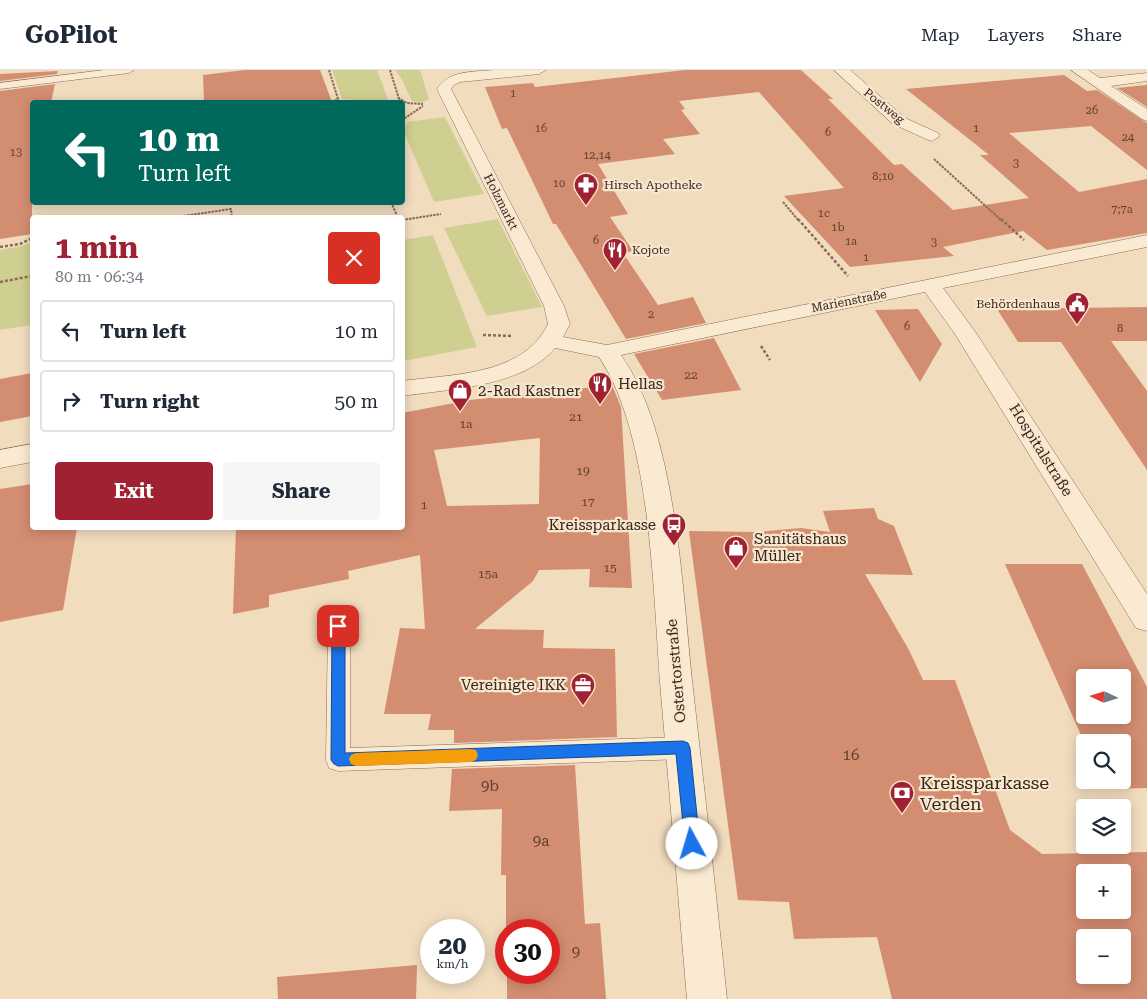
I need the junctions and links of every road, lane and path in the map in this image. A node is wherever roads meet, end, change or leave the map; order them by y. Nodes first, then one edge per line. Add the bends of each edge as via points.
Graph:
1 (129, 70) edge
2 (329, 70) edge
3 (390, 70) edge
4 (539, 70) edge
5 (841, 70) edge
6 (1078, 70) edge
7 (1147, 77) edge
8 (1098, 83) junction
9 (0, 86) edge
10 (398, 98) joint
11 (336, 100) edge
12 (402, 100) edge
13 (405, 102) edge
14 (426, 104) dead end
15 (1147, 116) edge
16 (932, 136) joint
17 (783, 202) dead end
18 (441, 214) dead end
19 (188, 215) edge
20 (232, 215) edge
21 (405, 220) edge
22 (30, 239) edge
23 (1147, 241) edge
24 (0, 247) edge
25 (1049, 261) junction
26 (30, 276) edge
27 (850, 280) dead end
28 (0, 282) edge
29 (930, 285) junction
30 (551, 341) junction
31 (607, 352) junction
32 (405, 388) edge
33 (30, 453) edge
34 (0, 459) edge
35 (1147, 619) edge
36 (338, 626) dead end
37 (683, 748) junction
38 (707, 999) edge

1 - 9 lane
2 - 11 path
3 - 10 path
4 - 30 street, Holzmarkt via 466,76 452,80 444,89 554,306 559,324
5 - 16 street, Postweg via 900,121
6 - 8 street
7 - 8 street
8 - 15 street
10 - 12 path
13 - 14 path
16 - 25 path via 928,153
17 - 27 path
18 - 21 path
19 - 20 path via 231,208
22 - 24 path
23 - 25 street, Marienstraße
25 - 29 street, Marienstraße
26 - 28 path
29 - 31 street, Marienstraße
29 - 35 street, Hospitalstraße via 966,333
30 - 31 street, Marienstraße
30 - 32 street via 526,363 489,374
31 - 37 street, Ostertorstraße via 623,375 647,444 662,534
33 - 34 street
36 - 37 lane via 338,760
37 - 38 street, Ostertorstraße

